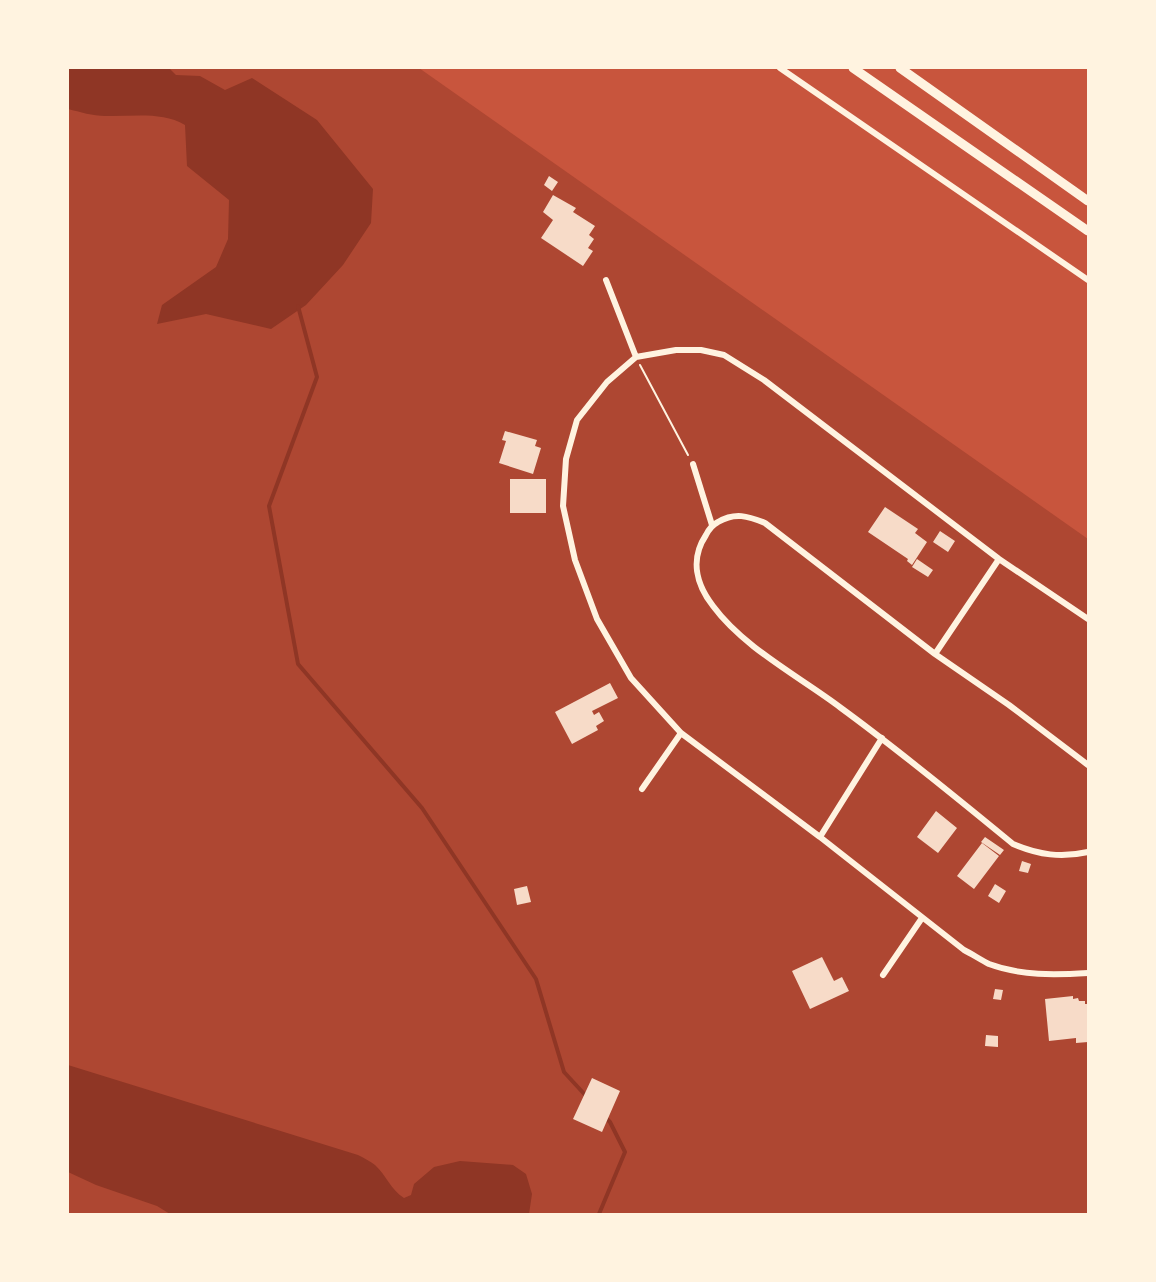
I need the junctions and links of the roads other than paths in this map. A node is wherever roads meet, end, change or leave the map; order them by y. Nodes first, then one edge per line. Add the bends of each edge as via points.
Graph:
1 (780, 68) edge
2 (853, 68) edge
3 (900, 68) edge
4 (1089, 201) edge
5 (1089, 231) edge
6 (606, 280) dead end
7 (1089, 280) edge
8 (636, 357) junction
9 (693, 464) road end
10 (712, 525) junction
11 (999, 559) junction
12 (1089, 619) edge
13 (935, 654) junction
14 (681, 733) junction
15 (882, 738) junction
16 (1089, 765) edge
17 (642, 789) dead end
18 (820, 837) junction
19 (1089, 852) edge
20 (922, 918) junction
21 (1089, 973) edge
22 (883, 975) dead end

1 - 7 street
2 - 5 main road
3 - 4 main road
6 - 8 street
8 - 11 street via 676,350 724,355 764,380
8 - 14 street via 607,382 577,420 566,459 563,506 575,560 597,619 632,678
9 - 10 street
10 - 13 street via 728,516 748,516 765,523
10 - 15 street via 695,561 700,584 712,605 757,648
11 - 12 street
11 - 13 street
13 - 16 street
14 - 17 street
14 - 18 street
15 - 18 street
15 - 19 street via 1014,844 1049,855
18 - 20 street
20 - 21 street via 989,964 1049,975
20 - 22 street

